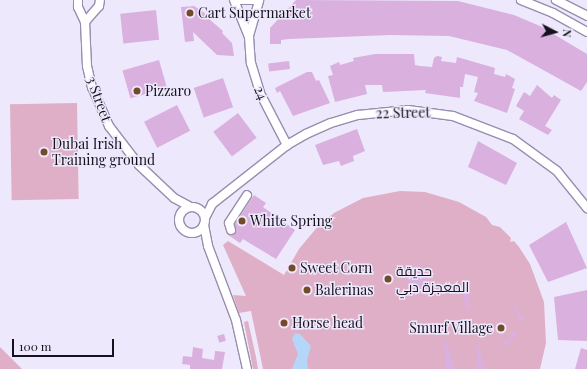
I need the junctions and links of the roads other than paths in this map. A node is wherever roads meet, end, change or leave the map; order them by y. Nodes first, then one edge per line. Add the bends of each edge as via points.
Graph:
1 (78, 0) edge
2 (100, 0) edge
3 (234, 0) edge
4 (239, 0) edge
5 (255, 0) edge
6 (260, 0) edge
7 (521, 0) edge
8 (556, 0) edge
9 (587, 16) edge
10 (85, 22) junction
11 (587, 32) edge
12 (249, 37) junction
13 (287, 145) junction
14 (236, 186) junction
15 (174, 198) junction
16 (212, 204) junction
17 (193, 207) junction
18 (587, 208) edge
19 (181, 213) junction
20 (204, 221) junction
21 (231, 230) dead end
22 (193, 233) junction
23 (208, 246) junction
24 (247, 369) edge

1 - 10 street, 3 Street via 78,7
2 - 10 street via 99,6
3 - 12 street, 24
4 - 5 street
6 - 12 street, 24
7 - 11 street via 553,13
8 - 9 street
10 - 15 street, 3 Street via 87,66 92,87 109,126 139,165
12 - 13 street, 24 via 251,64 260,93
13 - 14 street, 22 Street
13 - 18 street, 22 Street via 331,123 370,113 408,110 453,116 493,129 533,151 564,178
14 - 16 street, 22 Street
14 - 21 street via 249,196 229,223
15 - 17 street, 3 Street
15 - 19 street, 3 Street
16 - 17 street, 22 Street
16 - 20 street, 22 Street
17 - 19 street
17 - 20 street via 201,211
19 - 22 street via 180,225 186,232
20 - 22 street
20 - 23 street
22 - 23 street
23 - 24 street via 235,316

